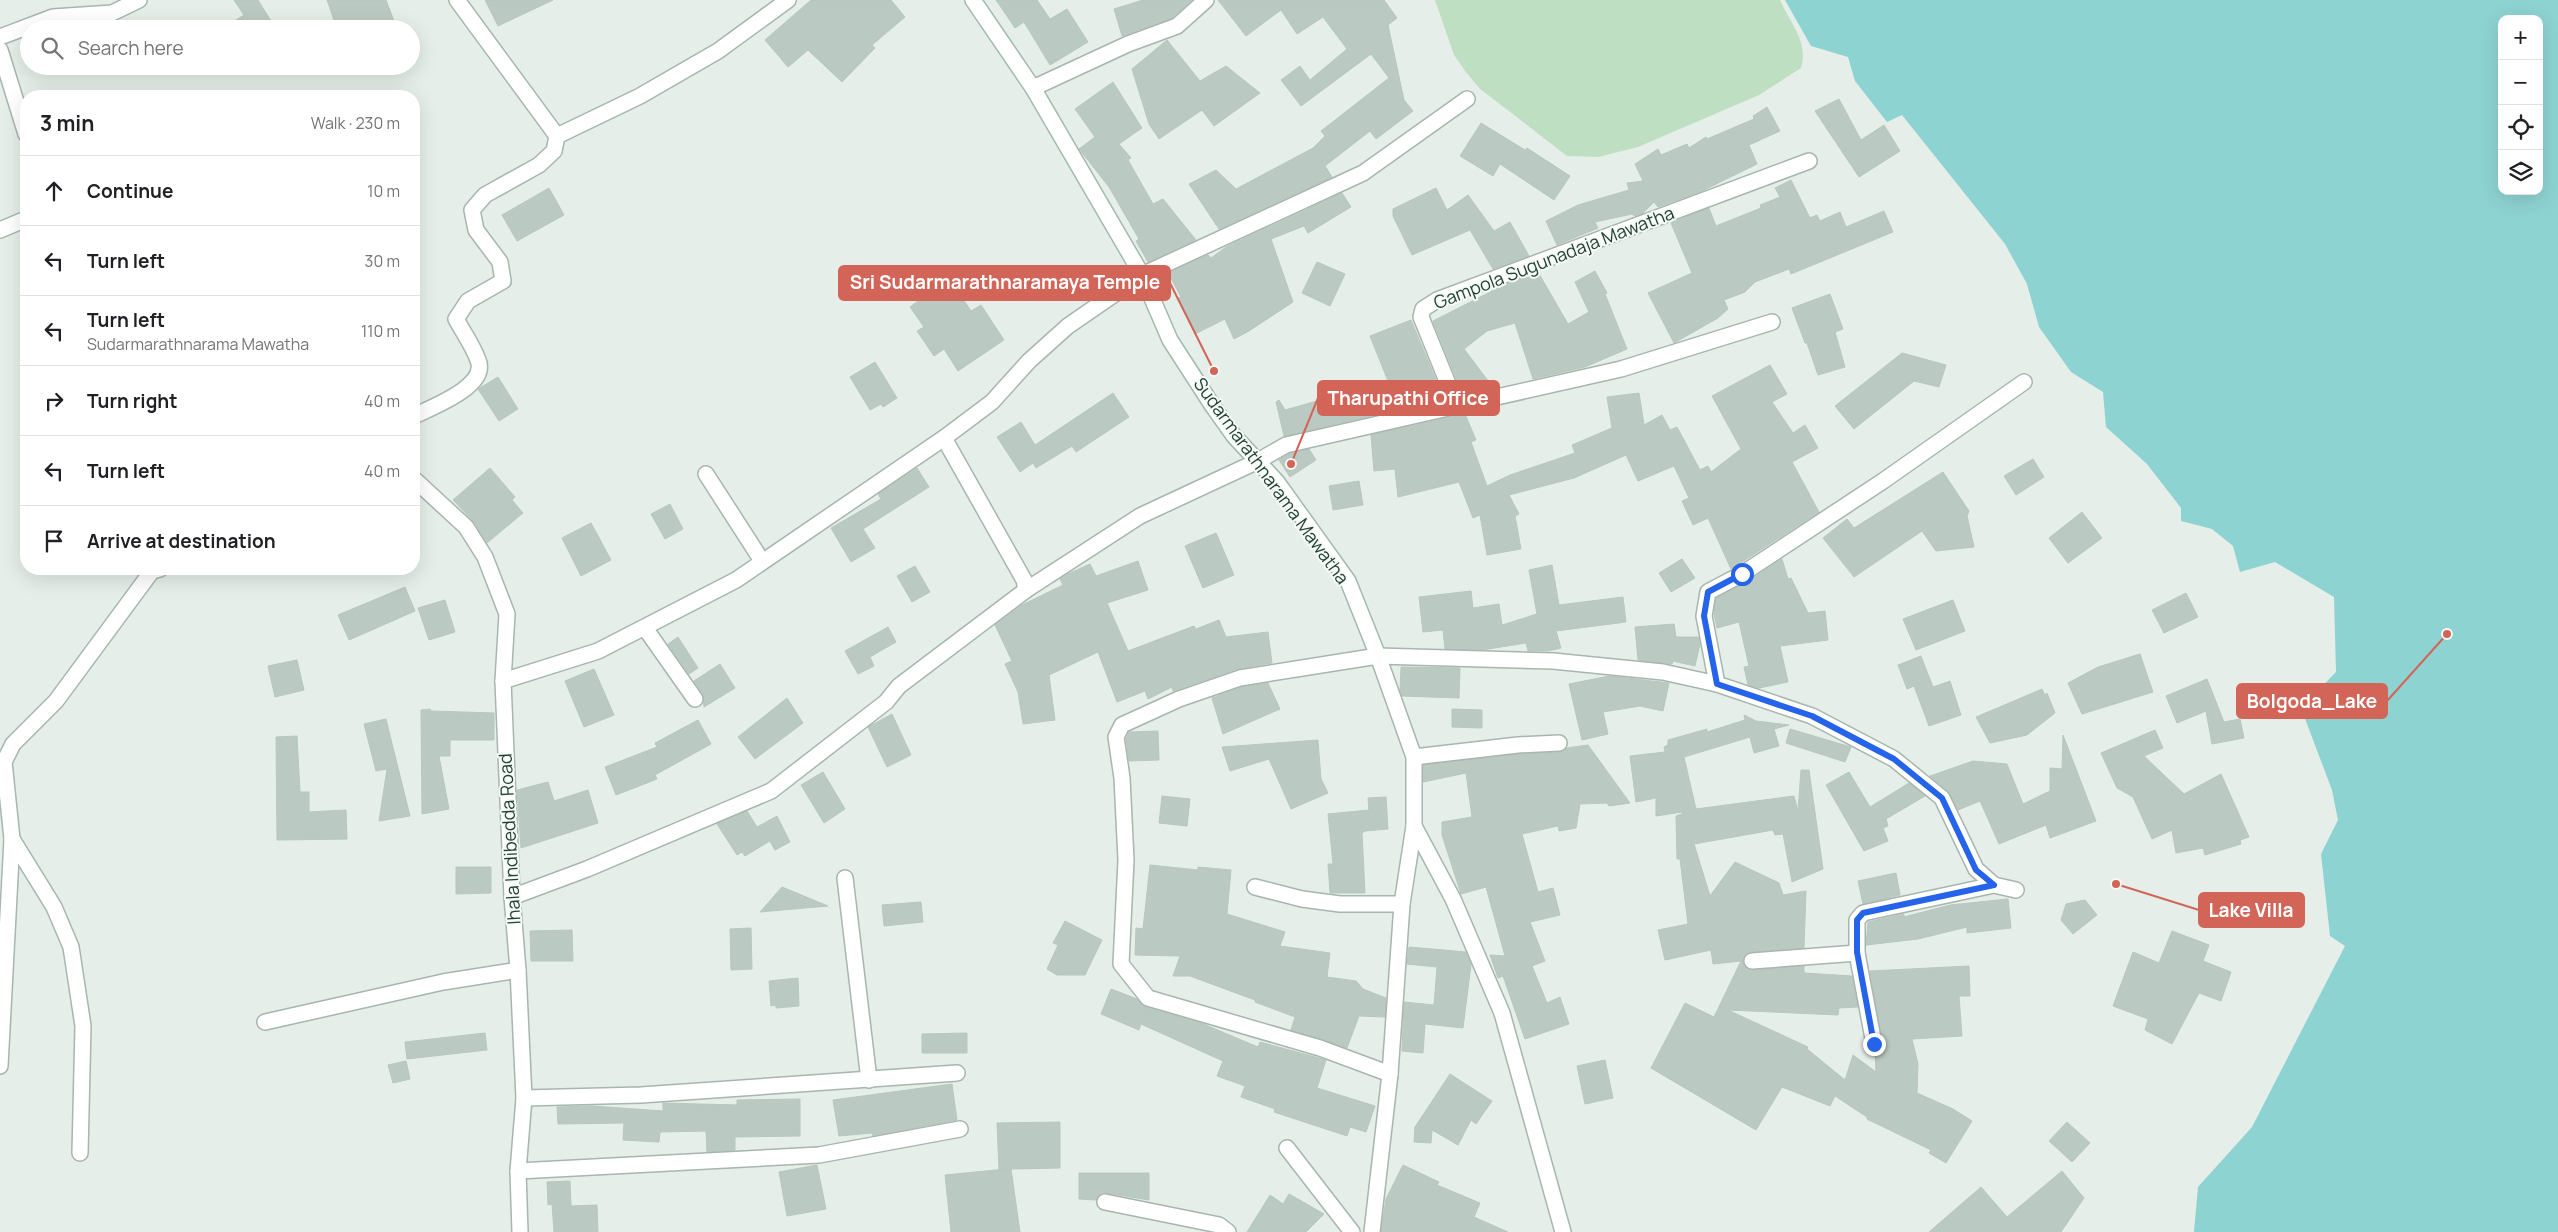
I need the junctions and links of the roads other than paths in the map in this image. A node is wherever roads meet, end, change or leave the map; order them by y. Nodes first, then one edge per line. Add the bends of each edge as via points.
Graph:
1 (139, 0) edge
2 (457, 0) edge
3 (788, 0) edge
4 (973, 0) edge
5 (1206, 0) edge
6 (45, 20) edge
7 (20, 29) edge
8 (0, 37) edge
9 (0, 50) edge
10 (1034, 88) junction
11 (1467, 99) dead end
12 (20, 115) edge
13 (557, 136) junction
14 (1809, 161) dead end
15 (20, 222) edge
16 (0, 230) edge
17 (1142, 275) junction
18 (1772, 322) dead end
19 (2024, 382) dead end
20 (1457, 406) junction
21 (420, 413) edge
22 (944, 438) junction
23 (1258, 461) junction
24 (706, 474) dead end
25 (420, 485) edge
26 (762, 561) junction
27 (149, 575) edge
28 (1026, 590) junction
29 (645, 628) junction
30 (1378, 656) junction
31 (504, 681) junction
32 (1717, 684) junction
33 (696, 699) dead end
34 (1559, 743) dead end
35 (1414, 758) junction
36 (1414, 826) junction
37 (12, 839) junction
38 (845, 878) dead end
39 (1994, 885) junction
40 (1256, 887) dead end
41 (2016, 890) dead end
42 (512, 897) junction
43 (1402, 904) junction
44 (1857, 952) junction
45 (1752, 961) dead end
46 (518, 970) junction
47 (265, 1022) dead end
48 (1874, 1044) dead end
49 (0, 1066) edge
50 (958, 1073) dead end
51 (1390, 1074) junction
52 (868, 1080) junction
53 (524, 1098) junction
54 (960, 1129) dead end
55 (1287, 1148) dead end
56 (80, 1154) dead end
57 (518, 1171) junction
58 (1105, 1202) dead end
59 (520, 1232) edge
60 (1228, 1232) edge
61 (1352, 1232) edge
62 (1372, 1232) edge
63 (1563, 1232) edge

1 - 6 street via 112,13
2 - 13 street
3 - 13 street via 700,61 640,96
4 - 10 street, Sudarmarathnarama Mawatha
5 - 10 street via 1177,26 1128,44
7 - 8 street
9 - 12 street
10 - 17 street, Sudarmarathnarama Mawatha
11 - 17 street via 1363,173
13 - 21 street via 554,151 539,165 485,195 472,210 476,230 500,262 503,281 468,302 456,319 479,362 476,378 460,393
14 - 20 street, Gampola Sugunadaja Mawatha via 1437,300 1423,309 1422,317
15 - 16 street
17 - 22 street via 1068,326 1029,361 992,402
17 - 23 street, Sudarmarathnarama Mawatha via 1175,348 1234,436
18 - 20 street via 1621,368
19 - 32 street via 1742,574 1708,592 1704,616
20 - 23 street via 1286,445
22 - 26 street
22 - 28 street via 1024,580
23 - 28 street via 1140,516
23 - 30 street, Sudarmarathnarama Mawatha via 1277,482 1348,581
24 - 26 street
25 - 31 street, Ihala Indibedda Road via 466,527 485,557 507,614
26 - 29 street via 736,580
27 - 37 street via 56,701 13,744 4,762
28 - 42 street via 898,686 886,702 771,791
29 - 31 street via 598,652
29 - 33 street
30 - 32 street via 1553,661 1664,672
30 - 35 street, Sudarmarathnarama Mawatha
30 - 51 street via 1240,678 1179,699 1122,725 1116,737 1122,778 1126,860 1121,964 1148,998 1320,1048
31 - 42 street, Ihala Indibedda Road
32 - 39 street via 1812,716 1894,759 1942,798 1976,870
34 - 35 street
35 - 36 street, Sudarmarathnarama Mawatha
36 - 43 street, Sudarmarathnarama Mawatha
36 - 63 street via 1453,900 1502,1013
37 - 49 street
37 - 56 street via 54,906 71,947 83,1026
38 - 52 street
39 - 41 street
39 - 44 street via 1863,913 1857,920
40 - 43 street via 1302,899 1340,904
42 - 46 street, Ihala Indibedda Road
43 - 51 street, Sudarmarathnarama Mawatha
44 - 45 street
44 - 48 street
46 - 47 street via 443,982
46 - 53 street, Ihala Indibedda Road
50 - 52 street
51 - 62 street, Sudarmarathnarama Mawatha
52 - 53 street via 641,1095
53 - 57 street, Ihala Indibedda Road
54 - 57 street via 819,1155
55 - 61 street
57 - 59 street, Ihala Indibedda Road
58 - 60 street via 1219,1225

